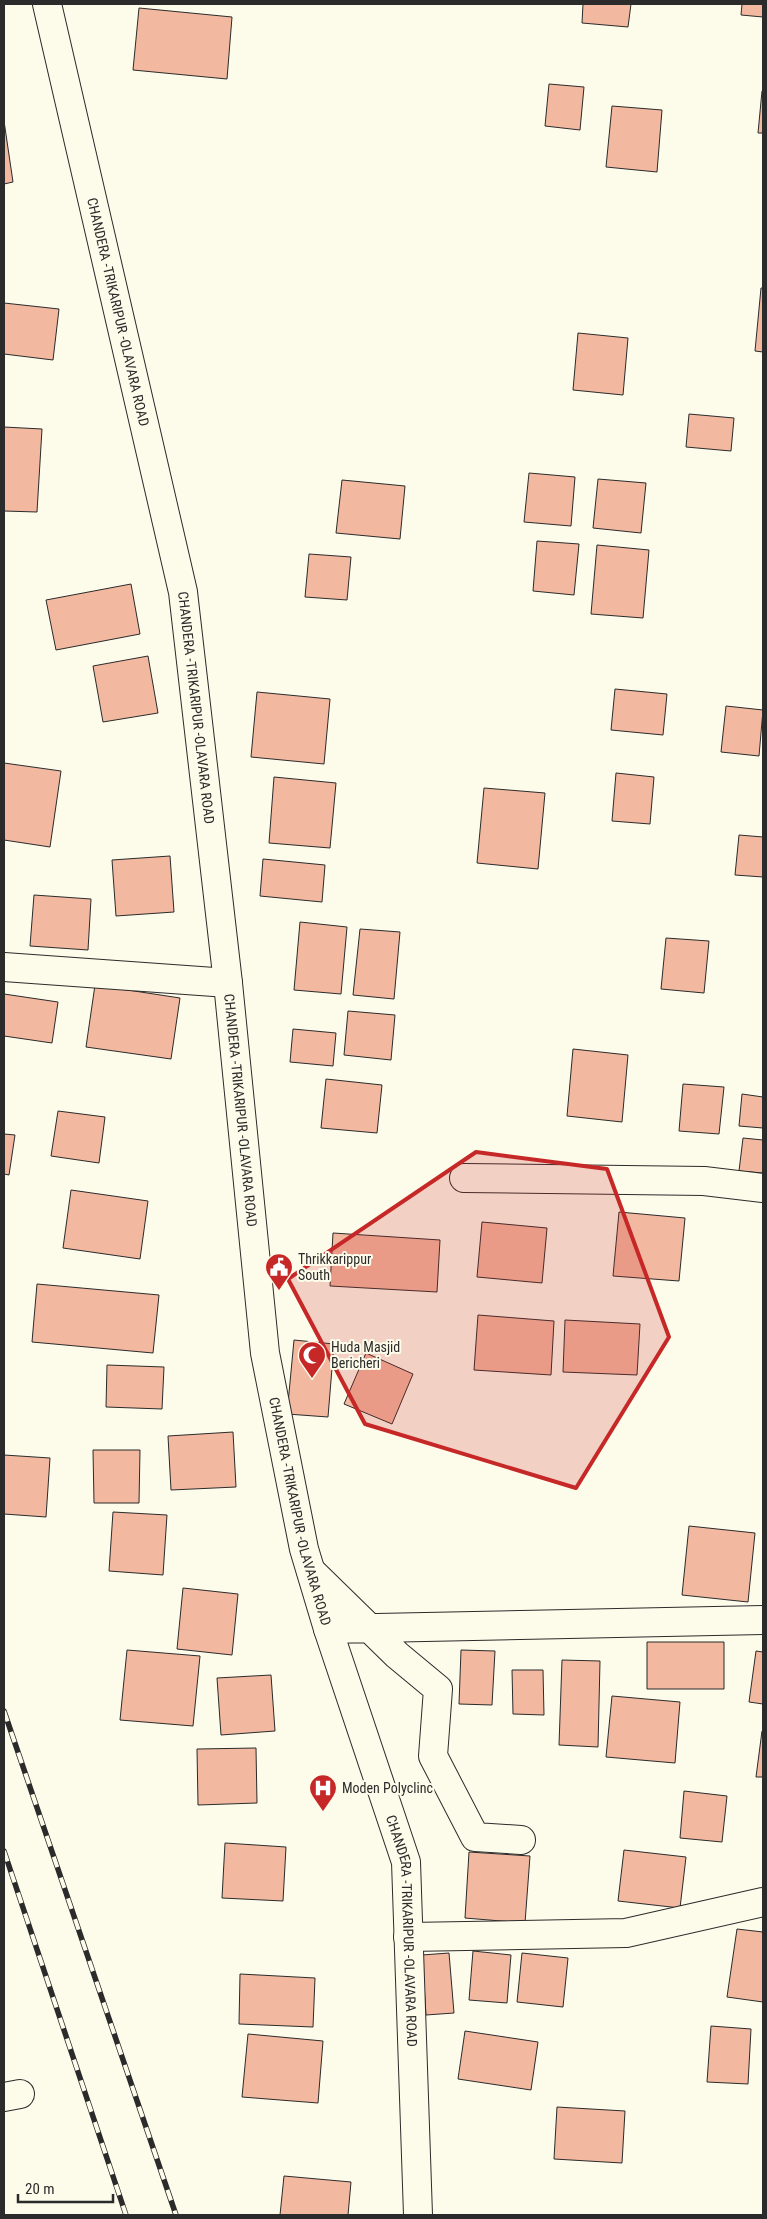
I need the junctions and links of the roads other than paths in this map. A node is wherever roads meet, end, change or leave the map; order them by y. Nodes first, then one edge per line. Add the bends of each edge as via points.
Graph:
1 (47, 4) edge
2 (4, 967) edge
3 (228, 983) junction
4 (464, 1178) dead end
5 (763, 1188) edge
6 (311, 1571) junction
7 (763, 1620) edge
8 (369, 1628) junction
9 (328, 1629) junction
10 (521, 1840) dead end
11 (763, 1902) edge
12 (408, 1937) junction
13 (418, 2215) edge

1 - 3 main road, CHANDERA -TRIKARIPUR -OLAVARA ROAD via 183,592
2 - 3 main road
3 - 6 main road, CHANDERA -TRIKARIPUR -OLAVARA ROAD via 265,1353
4 - 5 main road via 704,1181
6 - 8 main road
6 - 9 main road, CHANDERA -TRIKARIPUR -OLAVARA ROAD
7 - 8 main road
8 - 9 main road
8 - 10 main road via 438,1689 433,1756 475,1837
9 - 12 main road, CHANDERA -TRIKARIPUR -OLAVARA ROAD via 406,1862
11 - 12 main road via 626,1932
12 - 13 main road, CHANDERA -TRIKARIPUR -OLAVARA ROAD

